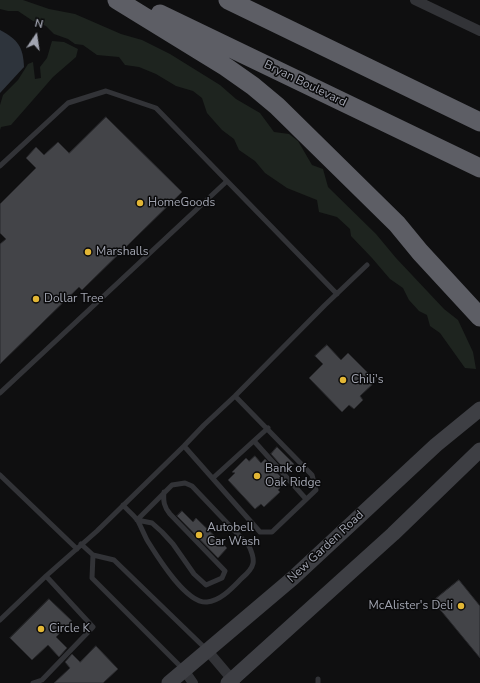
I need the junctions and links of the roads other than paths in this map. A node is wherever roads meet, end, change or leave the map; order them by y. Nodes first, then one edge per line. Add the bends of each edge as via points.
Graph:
1 (118, 0) edge
2 (130, 0) edge
3 (228, 0) edge
4 (415, 0) edge
5 (480, 30) edge
6 (480, 122) edge
7 (0, 166) edge
8 (480, 168) edge
9 (227, 181) junction
10 (367, 265) dead end
11 (337, 294) junction
12 (480, 316) edge
13 (0, 393) edge
14 (235, 396) junction
15 (480, 409) edge
16 (268, 428) junction
17 (254, 441) junction
18 (184, 446) junction
19 (480, 450) edge
20 (0, 475) edge
21 (214, 478) junction
22 (164, 492) junction
23 (306, 499) junction
24 (122, 505) junction
25 (137, 520) junction
26 (81, 544) junction
27 (77, 549) junction
28 (93, 555) junction
29 (46, 576) junction
30 (0, 620) edge
31 (207, 650) junction
32 (184, 670) junction
33 (232, 682) edge
34 (33, 683) edge
35 (169, 683) edge
36 (193, 683) edge

1 - 12 highway via 226,67 277,106 397,224
2 - 8 highway, Bryan Boulevard
3 - 6 highway
4 - 5 street
7 - 9 lane via 68,103 106,91 156,108
9 - 11 lane
9 - 13 lane
10 - 11 lane
11 - 14 lane
14 - 16 lane
14 - 18 lane
15 - 31 main road, New Garden Road via 436,445 293,578
16 - 17 lane
16 - 23 lane via 312,475 316,490
17 - 21 lane
17 - 23 lane
18 - 21 lane
18 - 24 lane
19 - 33 main road
20 - 27 lane
21 - 23 lane via 260,532 272,532
22 - 25 lane
22 - 25 lane via 163,501 166,509 225,571 222,578 206,585 194,574 162,532 152,523
22 - 25 lane via 178,483 192,486 249,546 254,558 249,572 215,600 197,600 190,596 163,565
24 - 25 lane
24 - 26 lane
26 - 27 lane
26 - 28 lane
27 - 29 lane
28 - 31 lane via 114,560
28 - 32 lane via 92,578
29 - 30 lane
29 - 34 lane via 93,628 42,680
31 - 32 main road, New Garden Road
31 - 33 street
32 - 35 main road, New Garden Road
32 - 36 street

